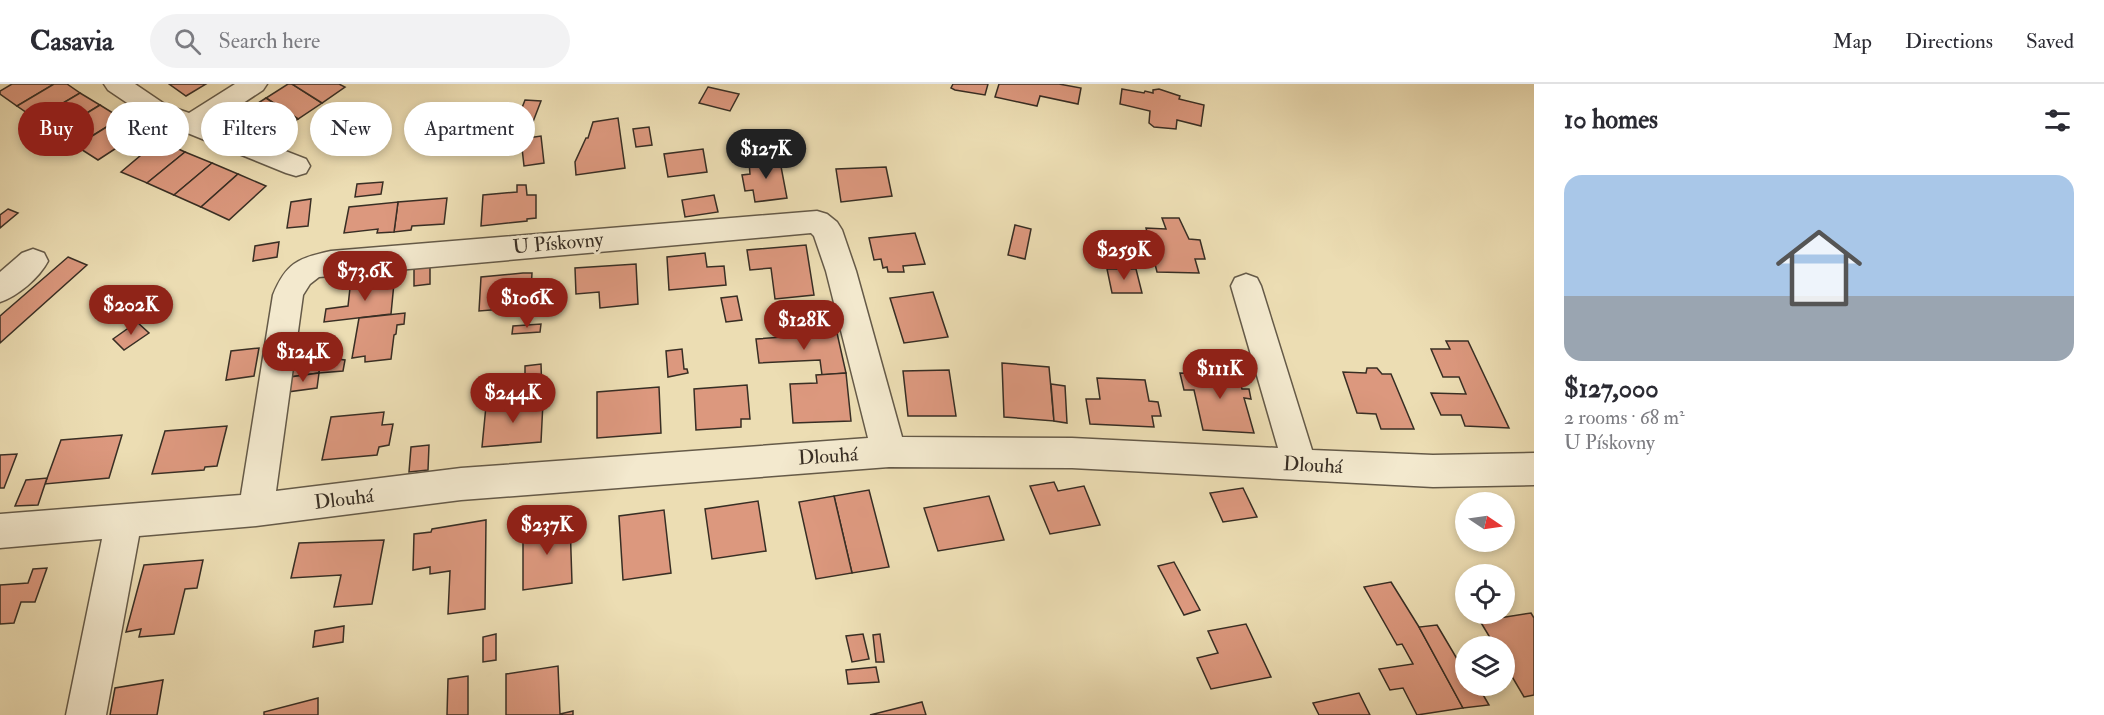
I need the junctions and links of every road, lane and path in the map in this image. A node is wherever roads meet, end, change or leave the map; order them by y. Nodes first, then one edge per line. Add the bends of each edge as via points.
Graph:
1 (117, 84) edge
2 (254, 84) edge
3 (192, 124) junction
4 (296, 166) dead end
5 (33, 261) dead end
6 (1246, 286) dead end
7 (0, 290) edge
8 (890, 452) junction
9 (1300, 465) junction
10 (1534, 469) edge
11 (256, 510) junction
12 (124, 521) junction
13 (0, 531) edge
14 (86, 715) edge

1 - 3 street via 157,111
2 - 3 street
3 - 4 street
5 - 7 street
6 - 9 street
8 - 9 street, Dlouhá via 1072,453
8 - 11 street, Dlouhá via 461,484
8 - 11 street, U Pískovny via 841,271 827,230 817,222 331,263 300,273 288,296
9 - 10 street, Dlouhá via 1433,471
11 - 12 street, Dlouhá
12 - 13 street, Dlouhá
12 - 14 street

